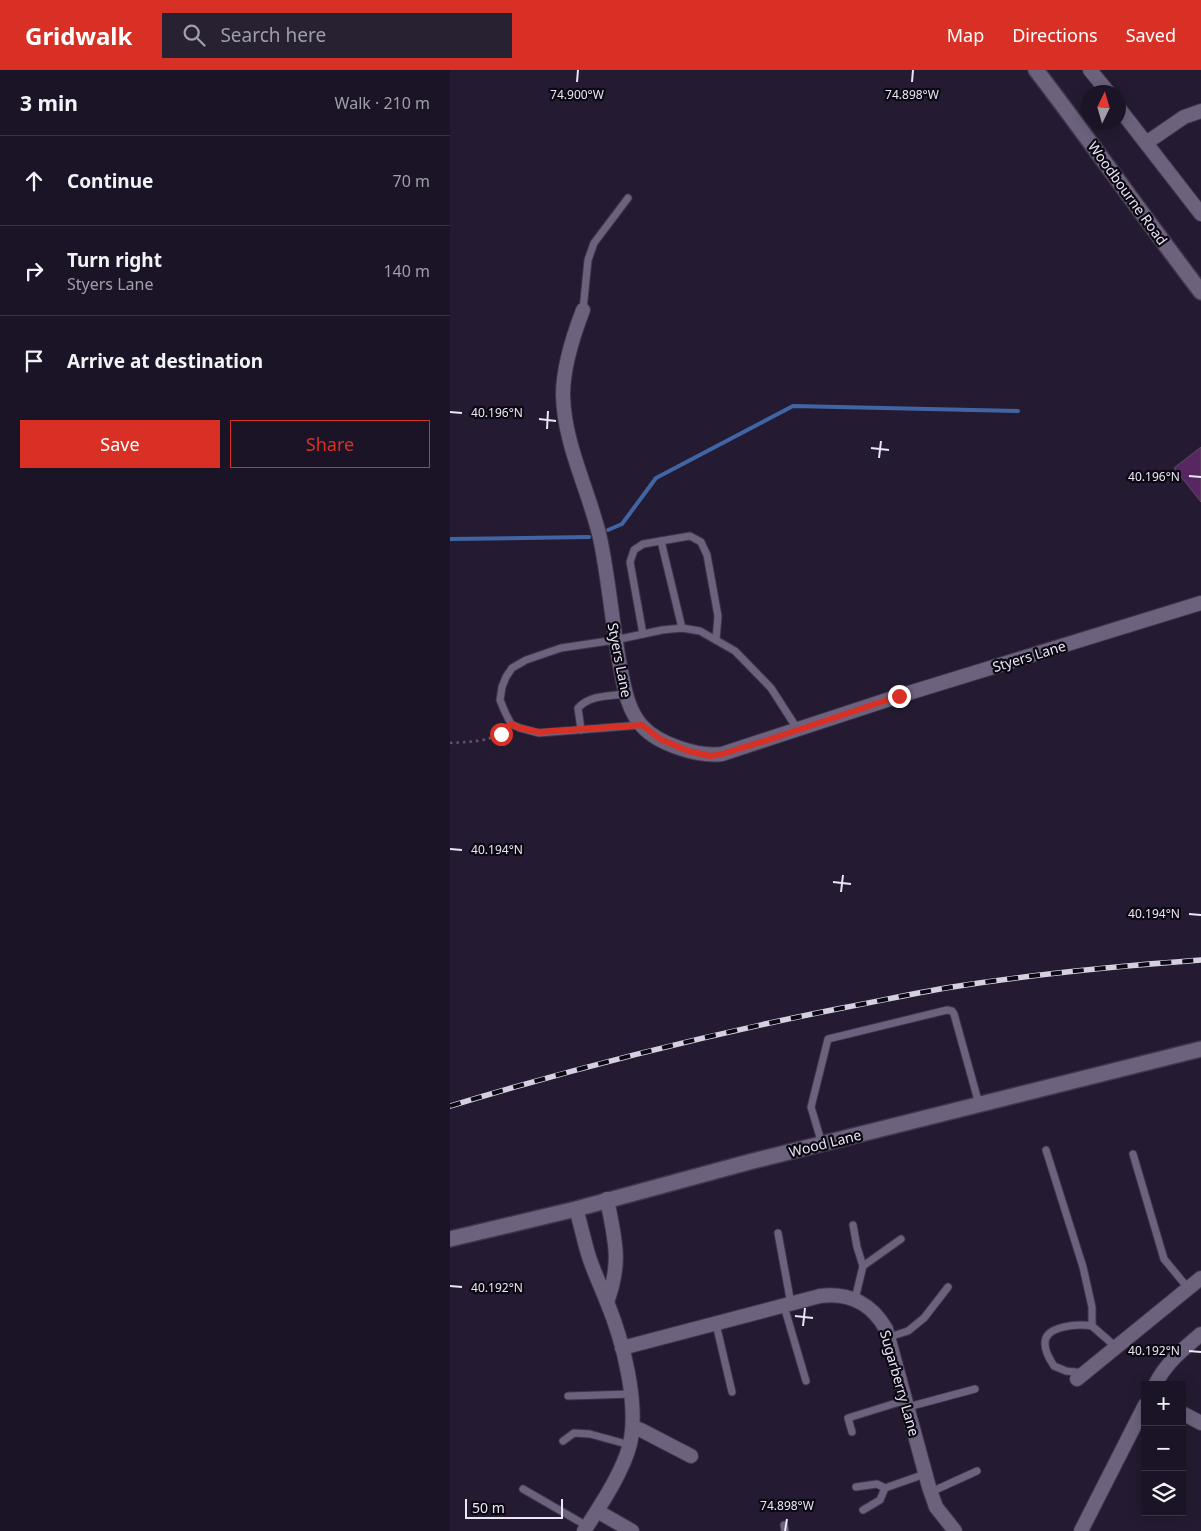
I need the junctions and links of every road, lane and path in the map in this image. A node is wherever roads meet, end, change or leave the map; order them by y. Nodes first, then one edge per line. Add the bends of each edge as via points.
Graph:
1 (1036, 70) edge
2 (1090, 70) edge
3 (1102, 85) edge
4 (1201, 111) edge
5 (1126, 117) edge
6 (1146, 143) junction
7 (628, 198) dead end
8 (1201, 214) edge
9 (1201, 292) edge
10 (583, 310) joint
11 (661, 541) junction
12 (1201, 603) edge
13 (682, 628) junction
14 (643, 634) junction
15 (615, 640) junction
16 (716, 640) junction
17 (625, 694) junction
18 (511, 724) junction
19 (642, 725) junction
20 (581, 730) junction
21 (798, 730) junction
22 (450, 743) edge
23 (1201, 1049) edge
24 (979, 1104) junction
25 (822, 1144) junction
26 (1046, 1150) dead end
27 (1133, 1154) dead end
28 (607, 1199) junction
29 (576, 1209) junction
30 (853, 1225) dead end
31 (778, 1233) dead end
32 (450, 1239) edge
33 (901, 1239) dead end
34 (864, 1266) junction
35 (1201, 1278) edge
36 (948, 1287) dead end
37 (1188, 1288) junction
38 (855, 1299) junction
39 (607, 1302) junction
40 (788, 1305) junction
41 (716, 1324) junction
42 (1092, 1326) junction
43 (1201, 1334) edge
44 (889, 1337) junction
45 (1116, 1347) junction
46 (622, 1348) junction
47 (1081, 1376) joint
48 (806, 1381) dead end
49 (1157, 1381) edge
50 (975, 1389) dead end
51 (732, 1392) dead end
52 (631, 1394) junction
53 (568, 1396) dead end
54 (907, 1404) junction
55 (1141, 1413) edge
56 (1186, 1415) edge
57 (1201, 1423) edge
58 (633, 1427) junction
59 (852, 1432) dead end
60 (563, 1441) dead end
61 (630, 1445) junction
62 (691, 1456) dead end
63 (977, 1470) dead end
64 (925, 1474) junction
65 (856, 1487) dead end
66 (885, 1488) junction
67 (522, 1489) dead end
68 (931, 1492) junction
69 (863, 1510) dead end
70 (596, 1511) junction
71 (586, 1529) edge
72 (632, 1531) edge
73 (956, 1531) edge
74 (1081, 1531) edge

1 - 9 street, Woodbourne Road
2 - 3 street
4 - 6 street via 1184,117
5 - 6 street
6 - 8 street
7 - 10 lane via 594,244 588,260
10 - 15 street, Styers Lane via 566,368 564,408 575,461 600,538
11 - 13 lane
11 - 14 lane via 643,544 634,550 630,562
11 - 16 lane via 690,536 701,542 707,555 718,616
12 - 21 street, Styers Lane
13 - 14 lane
13 - 16 lane via 700,631
14 - 15 lane
15 - 17 street, Styers Lane
15 - 18 lane via 561,648 512,668 500,700
16 - 21 lane via 735,651 771,688
17 - 19 street, Styers Lane
17 - 20 lane via 583,702 578,708
18 - 20 lane via 539,732
18 - 22 path via 501,734
19 - 20 lane
19 - 21 street, Styers Lane via 660,739 710,756
23 - 24 street, Wood Lane
24 - 25 street, Wood Lane
24 - 25 lane via 952,1011 828,1038 812,1107
25 - 28 street, Wood Lane
26 - 42 lane via 1083,1267 1092,1307
27 - 37 lane via 1164,1259
28 - 29 street, Wood Lane
28 - 39 street via 617,1264
29 - 32 street, Wood Lane
29 - 39 street via 588,1254
30 - 34 lane
31 - 40 lane
33 - 34 lane
34 - 38 lane
35 - 37 street
36 - 44 lane via 924,1318 908,1331
37 - 45 street
38 - 40 street, Sugarberry Lane via 829,1295
38 - 44 street, Sugarberry Lane via 880,1318
39 - 46 street
40 - 41 street, Sugarberry Lane
40 - 48 lane
41 - 46 street, Sugarberry Lane
41 - 51 lane
42 - 45 lane
42 - 47 lane via 1061,1326 1046,1338 1047,1352 1054,1366
43 - 49 street via 1183,1348
44 - 54 street, Sugarberry Lane
45 - 47 street
46 - 52 street
50 - 54 lane
52 - 53 lane
52 - 58 street
54 - 59 lane via 848,1418
54 - 64 street, Sugarberry Lane
55 - 74 street
56 - 57 street
58 - 61 street
58 - 62 street
60 - 61 lane via 574,1433
61 - 70 street
63 - 68 lane
64 - 66 lane
64 - 68 street, Sugarberry Lane
65 - 66 lane via 877,1484
66 - 69 lane via 880,1500
67 - 71 lane
68 - 73 street, Sugarberry Lane via 936,1507
70 - 71 street
70 - 72 street

